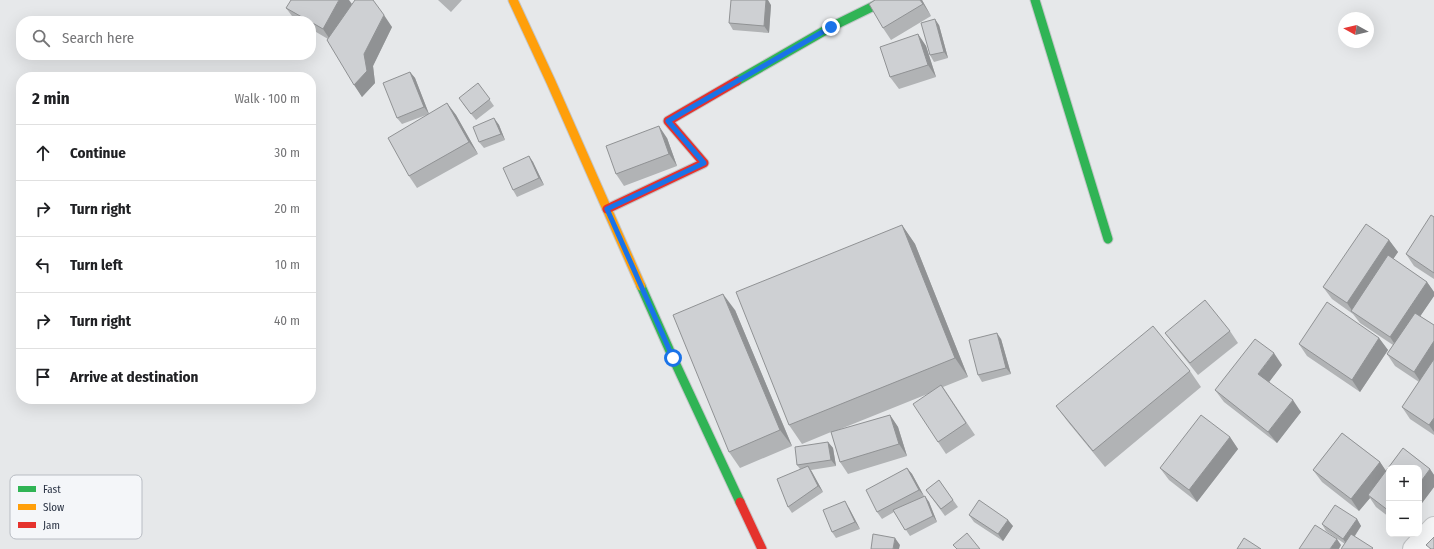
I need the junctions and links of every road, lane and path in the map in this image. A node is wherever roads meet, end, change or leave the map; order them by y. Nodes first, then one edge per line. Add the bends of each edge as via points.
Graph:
1 (513, 0) edge
2 (886, 0) edge
3 (1036, 0) edge
4 (607, 209) junction
5 (1108, 239) dead end
6 (1434, 528) edge
7 (762, 549) edge
8 (1414, 549) edge

1 - 4 street
2 - 4 street via 831,27 668,121 704,163
3 - 5 street
4 - 7 street
6 - 8 street

